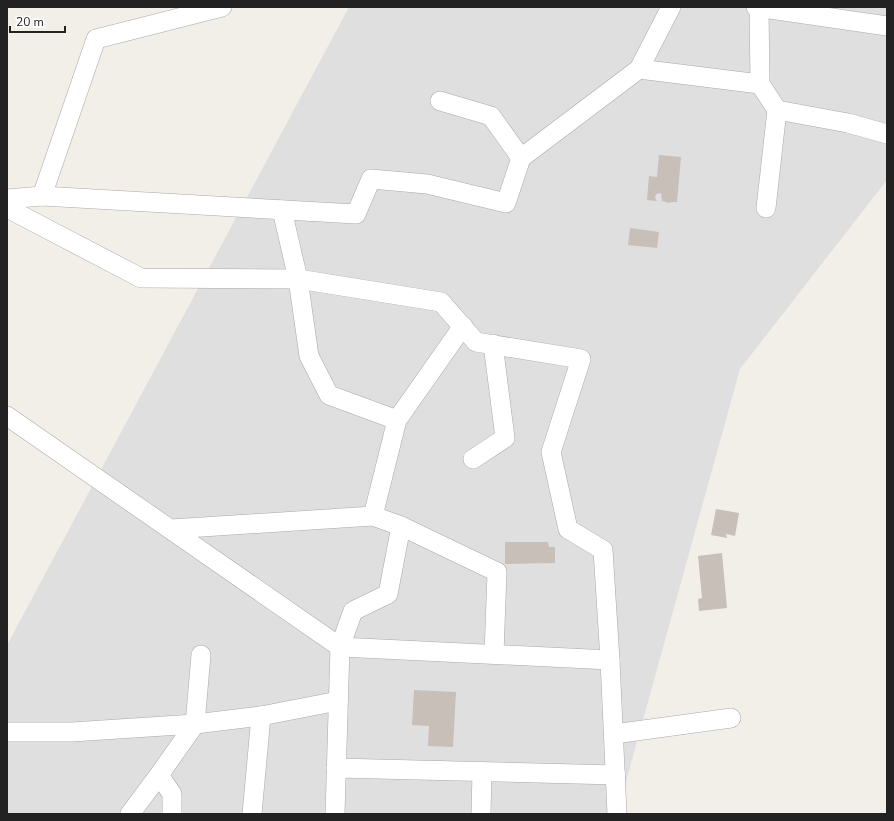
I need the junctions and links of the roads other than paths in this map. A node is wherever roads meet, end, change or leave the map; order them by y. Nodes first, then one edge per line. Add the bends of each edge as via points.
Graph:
1 (222, 7) edge
2 (671, 7) edge
3 (758, 7) edge
4 (887, 26) edge
5 (639, 69) junction
6 (760, 84) junction
7 (440, 101) dead end
8 (777, 110) junction
9 (887, 134) edge
10 (521, 158) junction
11 (42, 196) junction
12 (7, 199) edge
13 (7, 208) edge
14 (766, 208) dead end
15 (282, 210) junction
16 (298, 279) junction
17 (463, 326) junction
18 (493, 344) junction
19 (7, 416) edge
20 (397, 420) junction
21 (473, 459) dead end
22 (373, 516) junction
23 (401, 526) junction
24 (171, 529) junction
25 (340, 647) junction
26 (494, 654) junction
27 (201, 655) dead end
28 (610, 660) junction
29 (338, 701) junction
30 (262, 716) junction
31 (731, 718) dead end
32 (194, 724) junction
33 (7, 732) edge
34 (614, 734) junction
35 (336, 768) junction
36 (482, 772) junction
37 (159, 775) junction
38 (616, 775) junction
39 (130, 814) edge
40 (172, 814) edge
41 (252, 814) edge
42 (335, 814) edge
43 (481, 814) edge
44 (617, 814) edge

1 - 11 street via 96,39
2 - 5 street
3 - 4 street
3 - 6 street
5 - 6 street
5 - 10 street
6 - 8 street
7 - 10 street via 491,116
8 - 9 street via 848,123
8 - 14 street
10 - 15 street via 506,203 427,184 371,179 356,214
11 - 12 street
11 - 15 street
13 - 16 street via 141,278
15 - 16 street
16 - 17 street via 441,302
16 - 20 street via 309,356 329,395
17 - 18 street via 476,342
17 - 20 street
18 - 21 street via 505,438
18 - 28 street via 581,359 551,452 568,529 603,550
19 - 24 street
20 - 22 street
22 - 23 street
22 - 24 street
23 - 25 street via 388,594 353,611
23 - 26 street via 497,572
24 - 25 street
25 - 26 street
25 - 29 street
26 - 28 street
27 - 32 street
28 - 34 street
29 - 30 street
29 - 35 street
30 - 32 street
30 - 41 street
31 - 34 street
32 - 33 street via 72,732
32 - 37 street
34 - 38 street
35 - 36 street
35 - 42 street
36 - 38 street
36 - 43 street
37 - 39 street
37 - 40 street via 172,794
38 - 44 street

